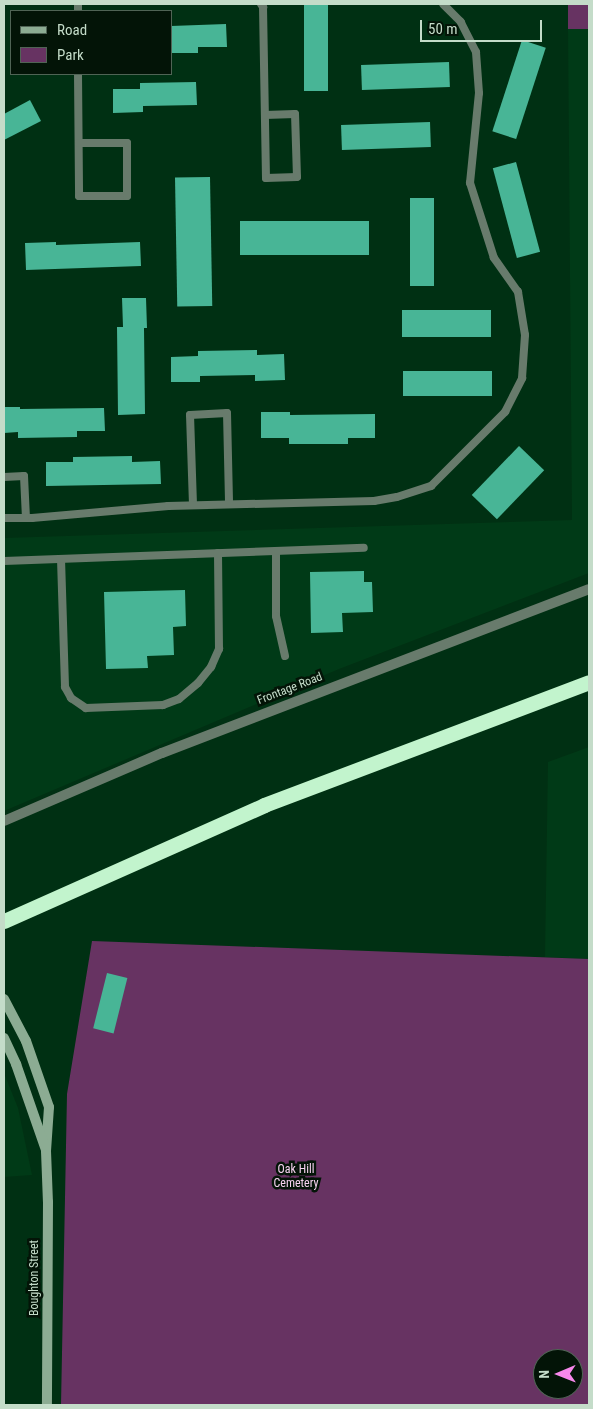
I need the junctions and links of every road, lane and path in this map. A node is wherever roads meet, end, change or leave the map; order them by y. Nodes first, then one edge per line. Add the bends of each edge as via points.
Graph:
1 (261, 4) edge
2 (443, 4) edge
3 (78, 75) edge
4 (265, 115) junction
5 (79, 143) junction
6 (4, 477) edge
7 (229, 504) junction
8 (193, 505) junction
9 (4, 518) edge
10 (26, 518) junction
11 (364, 548) dead end
12 (276, 552) junction
13 (218, 554) junction
14 (61, 559) junction
15 (4, 561) edge
16 (589, 589) edge
17 (285, 656) dead end
18 (589, 682) edge
19 (4, 821) edge
20 (4, 921) edge
21 (4, 999) edge
22 (4, 1038) edge
23 (46, 1151) junction
24 (47, 1405) edge

1 - 4 lane
2 - 7 lane via 461,22 476,52 479,93 470,183 494,258 518,292 525,335 522,378 505,412 431,486 374,501
3 - 5 lane
4 - 4 lane via 266,178 297,177 295,114
5 - 5 lane via 78,196 127,196 127,143
6 - 10 lane via 24,476
7 - 8 lane
7 - 8 lane via 227,413 190,415
8 - 10 lane
9 - 10 lane
11 - 12 lane
12 - 13 lane
12 - 17 lane via 276,616
13 - 14 lane
13 - 14 lane via 219,649 198,683 179,699 163,704 86,708 71,698 65,687
14 - 15 lane
16 - 19 street, Frontage Road via 162,752
18 - 20 highway via 264,805
21 - 23 street, Boughton Street via 26,1041 49,1107
22 - 23 street, Boughton Street
23 - 24 street, Boughton Street

